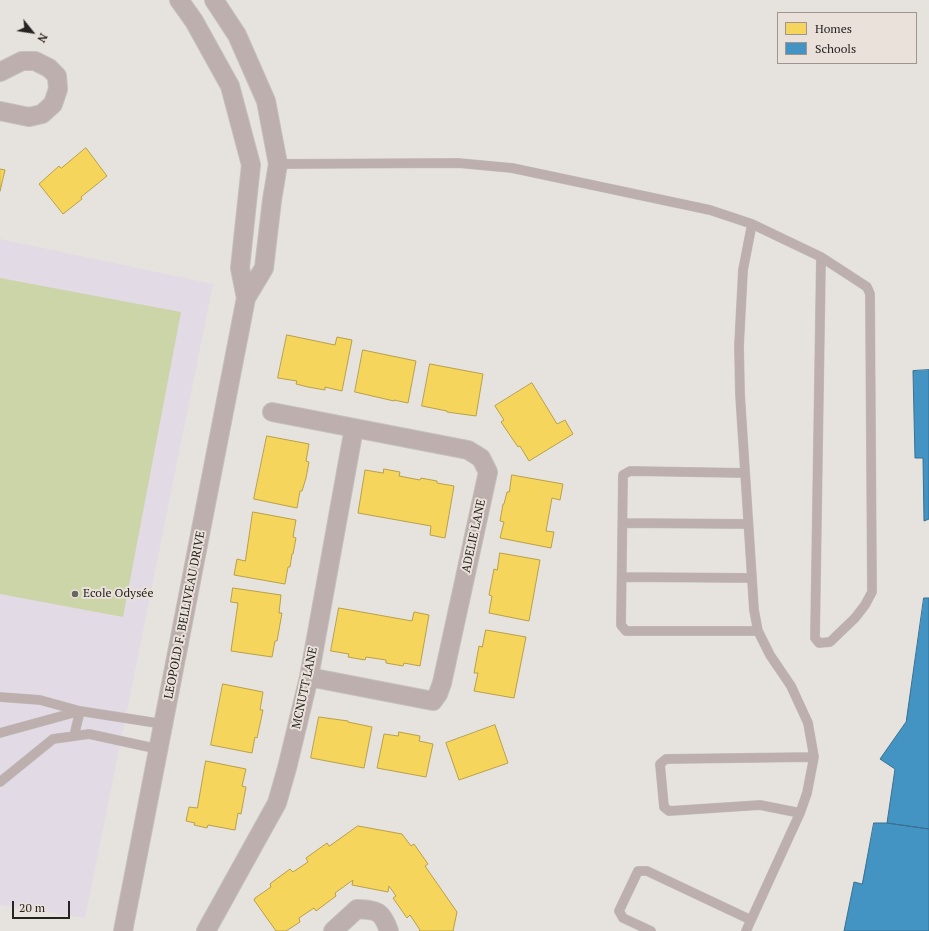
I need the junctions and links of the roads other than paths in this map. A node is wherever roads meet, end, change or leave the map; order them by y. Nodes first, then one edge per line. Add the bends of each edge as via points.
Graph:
1 (179, 0) edge
2 (214, 0) edge
3 (0, 72) edge
4 (0, 111) edge
5 (278, 164) junction
6 (252, 165) junction
7 (752, 224) junction
8 (821, 257) junction
9 (246, 298) junction
10 (272, 412) dead end
11 (354, 428) junction
12 (745, 473) junction
13 (622, 523) junction
14 (748, 524) junction
15 (622, 577) junction
16 (752, 578) junction
17 (758, 632) junction
18 (309, 678) junction
19 (0, 697) edge
20 (80, 711) junction
21 (163, 724) junction
22 (0, 733) edge
23 (74, 736) junction
24 (158, 749) junction
25 (814, 757) junction
26 (0, 782) edge
27 (800, 813) junction
28 (751, 920) junction
29 (122, 931) edge
30 (206, 931) edge
31 (333, 931) edge
32 (389, 931) edge
33 (651, 931) edge
34 (746, 931) edge

1 - 6 street, LEOPOLD F. BELLIVEAU DRIVE via 194,21 230,86
2 - 5 street, LEOPOLD F. BELLIVEAU DRIVE via 237,35 266,101
3 - 4 street via 22,61 36,61 57,76 58,89 53,104 42,114 29,117
5 - 6 street
5 - 7 lane via 458,163 512,168 710,210
5 - 9 street, LEOPOLD F. BELLIVEAU DRIVE via 264,268
6 - 9 street, LEOPOLD F. BELLIVEAU DRIVE via 240,268
7 - 8 lane
7 - 12 lane via 744,270 739,346
8 - 8 lane via 815,638 820,643 830,642 855,618 872,592 870,294 867,287
9 - 21 street, LEOPOLD F. BELLIVEAU DRIVE
10 - 11 street, ADELIE LANE
11 - 18 street, MCNUTT LANE
11 - 18 street, ADELIE LANE via 468,450 481,458 488,472 442,683 433,701
12 - 13 lane via 630,471 623,476
12 - 14 lane
13 - 14 lane
13 - 15 lane
14 - 16 lane
15 - 16 lane
15 - 17 lane via 621,624 626,631
16 - 17 lane
17 - 25 lane via 791,686 808,723
18 - 30 street, MCNUTT LANE via 277,803
19 - 20 lane via 40,700
20 - 21 lane
20 - 22 lane
20 - 23 lane
21 - 24 street, LEOPOLD F. BELLIVEAU DRIVE
23 - 24 lane via 89,734
23 - 26 lane via 53,739
24 - 29 street, LEOPOLD F. BELLIVEAU DRIVE
25 - 27 lane
25 - 27 lane via 666,759 660,764 664,807 669,811 760,805
27 - 28 lane
28 - 33 lane via 647,871 638,871 619,911 623,918
28 - 34 lane
31 - 32 street via 357,909 374,910 385,918

